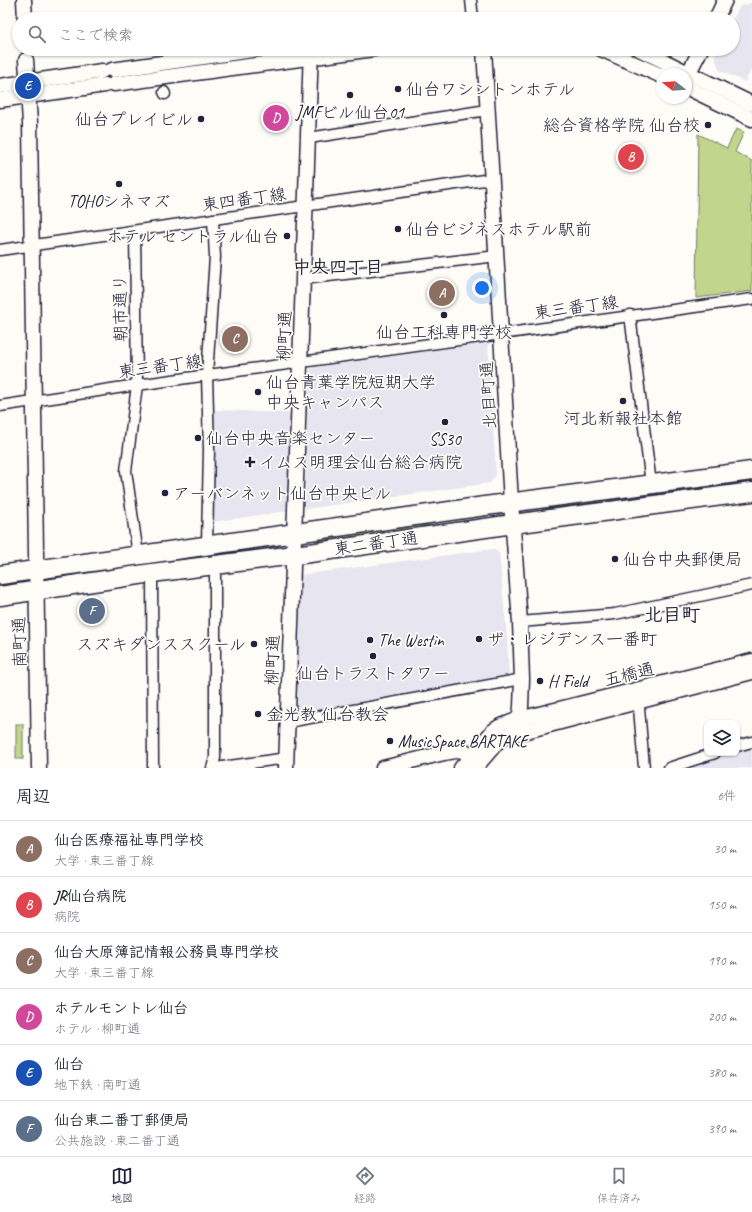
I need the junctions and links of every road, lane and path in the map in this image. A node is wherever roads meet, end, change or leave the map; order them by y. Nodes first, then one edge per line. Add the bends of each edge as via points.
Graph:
1 (24, 0) edge
2 (471, 0) edge
3 (714, 0) edge
4 (725, 0) edge
5 (25, 12) edge
6 (472, 12) edge
7 (708, 12) edge
8 (719, 12) edge
9 (26, 56) edge
10 (209, 56) edge
11 (298, 56) edge
12 (311, 56) edge
13 (484, 56) edge
14 (617, 56) edge
15 (652, 56) edge
16 (689, 56) edge
17 (695, 56) edge
18 (675, 68) edge
19 (685, 68) edge
20 (687, 68) edge
21 (656, 73) edge
22 (692, 77) edge
23 (0, 86) edge
24 (28, 89) junction
25 (692, 90) edge
26 (0, 100) edge
27 (752, 104) edge
28 (487, 110) junction
29 (752, 119) edge
30 (309, 138) junction
31 (491, 179) junction
32 (306, 207) junction
33 (213, 219) junction
34 (135, 231) junction
35 (31, 245) junction
36 (0, 250) edge
37 (497, 256) junction
38 (303, 279) junction
39 (752, 299) edge
40 (630, 315) junction
41 (502, 334) junction
42 (301, 363) junction
43 (207, 375) junction
44 (137, 385) junction
45 (34, 401) junction
46 (0, 406) edge
47 (752, 471) edge
48 (651, 484) junction
49 (752, 492) edge
50 (512, 502) junction
51 (513, 524) junction
52 (295, 532) junction
53 (207, 544) junction
54 (294, 554) junction
55 (138, 555) junction
56 (215, 565) junction
57 (36, 569) junction
58 (152, 573) junction
59 (0, 575) edge
60 (752, 585) edge
61 (36, 591) junction
62 (0, 596) edge
63 (520, 622) junction
64 (752, 661) edge
65 (752, 672) edge
66 (522, 679) junction
67 (638, 696) junction
68 (518, 719) junction
69 (288, 722) junction
70 (507, 736) junction
71 (752, 742) edge
72 (740, 745) edge
73 (706, 756) edge
74 (473, 762) edge
75 (286, 763) edge
76 (39, 768) edge
77 (153, 768) edge
78 (212, 768) edge
79 (215, 768) edge
80 (383, 768) edge
81 (461, 768) edge
82 (644, 768) edge
83 (669, 768) edge

1 - 5 street
2 - 6 street
3 - 7 street
4 - 8 street
9 - 24 street, 南町通
10 - 24 street via 107,70
11 - 24 street via 110,85
12 - 30 street, 柳町通
13 - 28 street, 北目町通
14 - 21 street
15 - 18 street
16 - 19 street
17 - 20 street
22 - 27 street
23 - 24 street
24 - 26 street
24 - 35 street, 南町通
25 - 29 street
28 - 30 street
28 - 31 street, 北目町通
30 - 32 street, 柳町通
31 - 32 street, 東四番丁線
31 - 37 street, 北目町通
32 - 33 street, 東四番丁線
32 - 38 street, 柳町通
33 - 34 street, 東四番丁線
33 - 43 street via 215,257
34 - 35 street, 東四番丁線
34 - 44 street, 朝市通り
35 - 36 street, 東四番丁線
35 - 45 street, 南町通
37 - 38 street
37 - 41 street, 北目町通
38 - 42 street, 柳町通
39 - 40 street, 東三番丁線
40 - 41 street, 東三番丁線
40 - 48 street
41 - 42 street, 東三番丁線
41 - 50 street, 北目町通
42 - 43 street, 東三番丁線
42 - 52 street, 柳町通
43 - 44 street, 東三番丁線
43 - 53 street
44 - 45 street, 東三番丁線
44 - 55 street, 朝市通り via 126,471
45 - 46 street, 東三番丁線
45 - 57 street, 南町通
47 - 48 highway, 東二番丁通
48 - 50 highway, 東二番丁通
49 - 51 highway, 東二番丁通
50 - 51 street, 北目町通
50 - 52 highway, 東二番丁通
51 - 54 highway, 東二番丁通
51 - 63 street, 北目町通
52 - 53 highway, 東二番丁通
52 - 54 street, 柳町通
53 - 55 highway, 東二番丁通
54 - 56 highway, 東二番丁通
54 - 69 street, 柳町通
55 - 57 highway, 東二番丁通
56 - 58 highway, 東二番丁通
56 - 78 street via 215,758
57 - 59 highway, 東二番丁通
57 - 61 street, 南町通
58 - 61 highway, 東二番丁通
58 - 77 street
60 - 63 street via 616,614
61 - 62 highway, 東二番丁通
61 - 76 street, 南町通
63 - 66 street, 北目町通
64 - 67 street, 五橋通
65 - 67 street, 五橋通
66 - 68 street, 北目町通
66 - 69 street
67 - 68 street, 五橋通
67 - 70 street, 五橋通
67 - 82 street
68 - 70 street, 北目町通
68 - 74 street, 五橋通 via 499,727
69 - 75 street, 柳町通
70 - 74 street, 五橋通
71 - 72 street
73 - 83 street
74 - 80 street via 461,750
74 - 81 street, 五橋通
75 - 79 street

